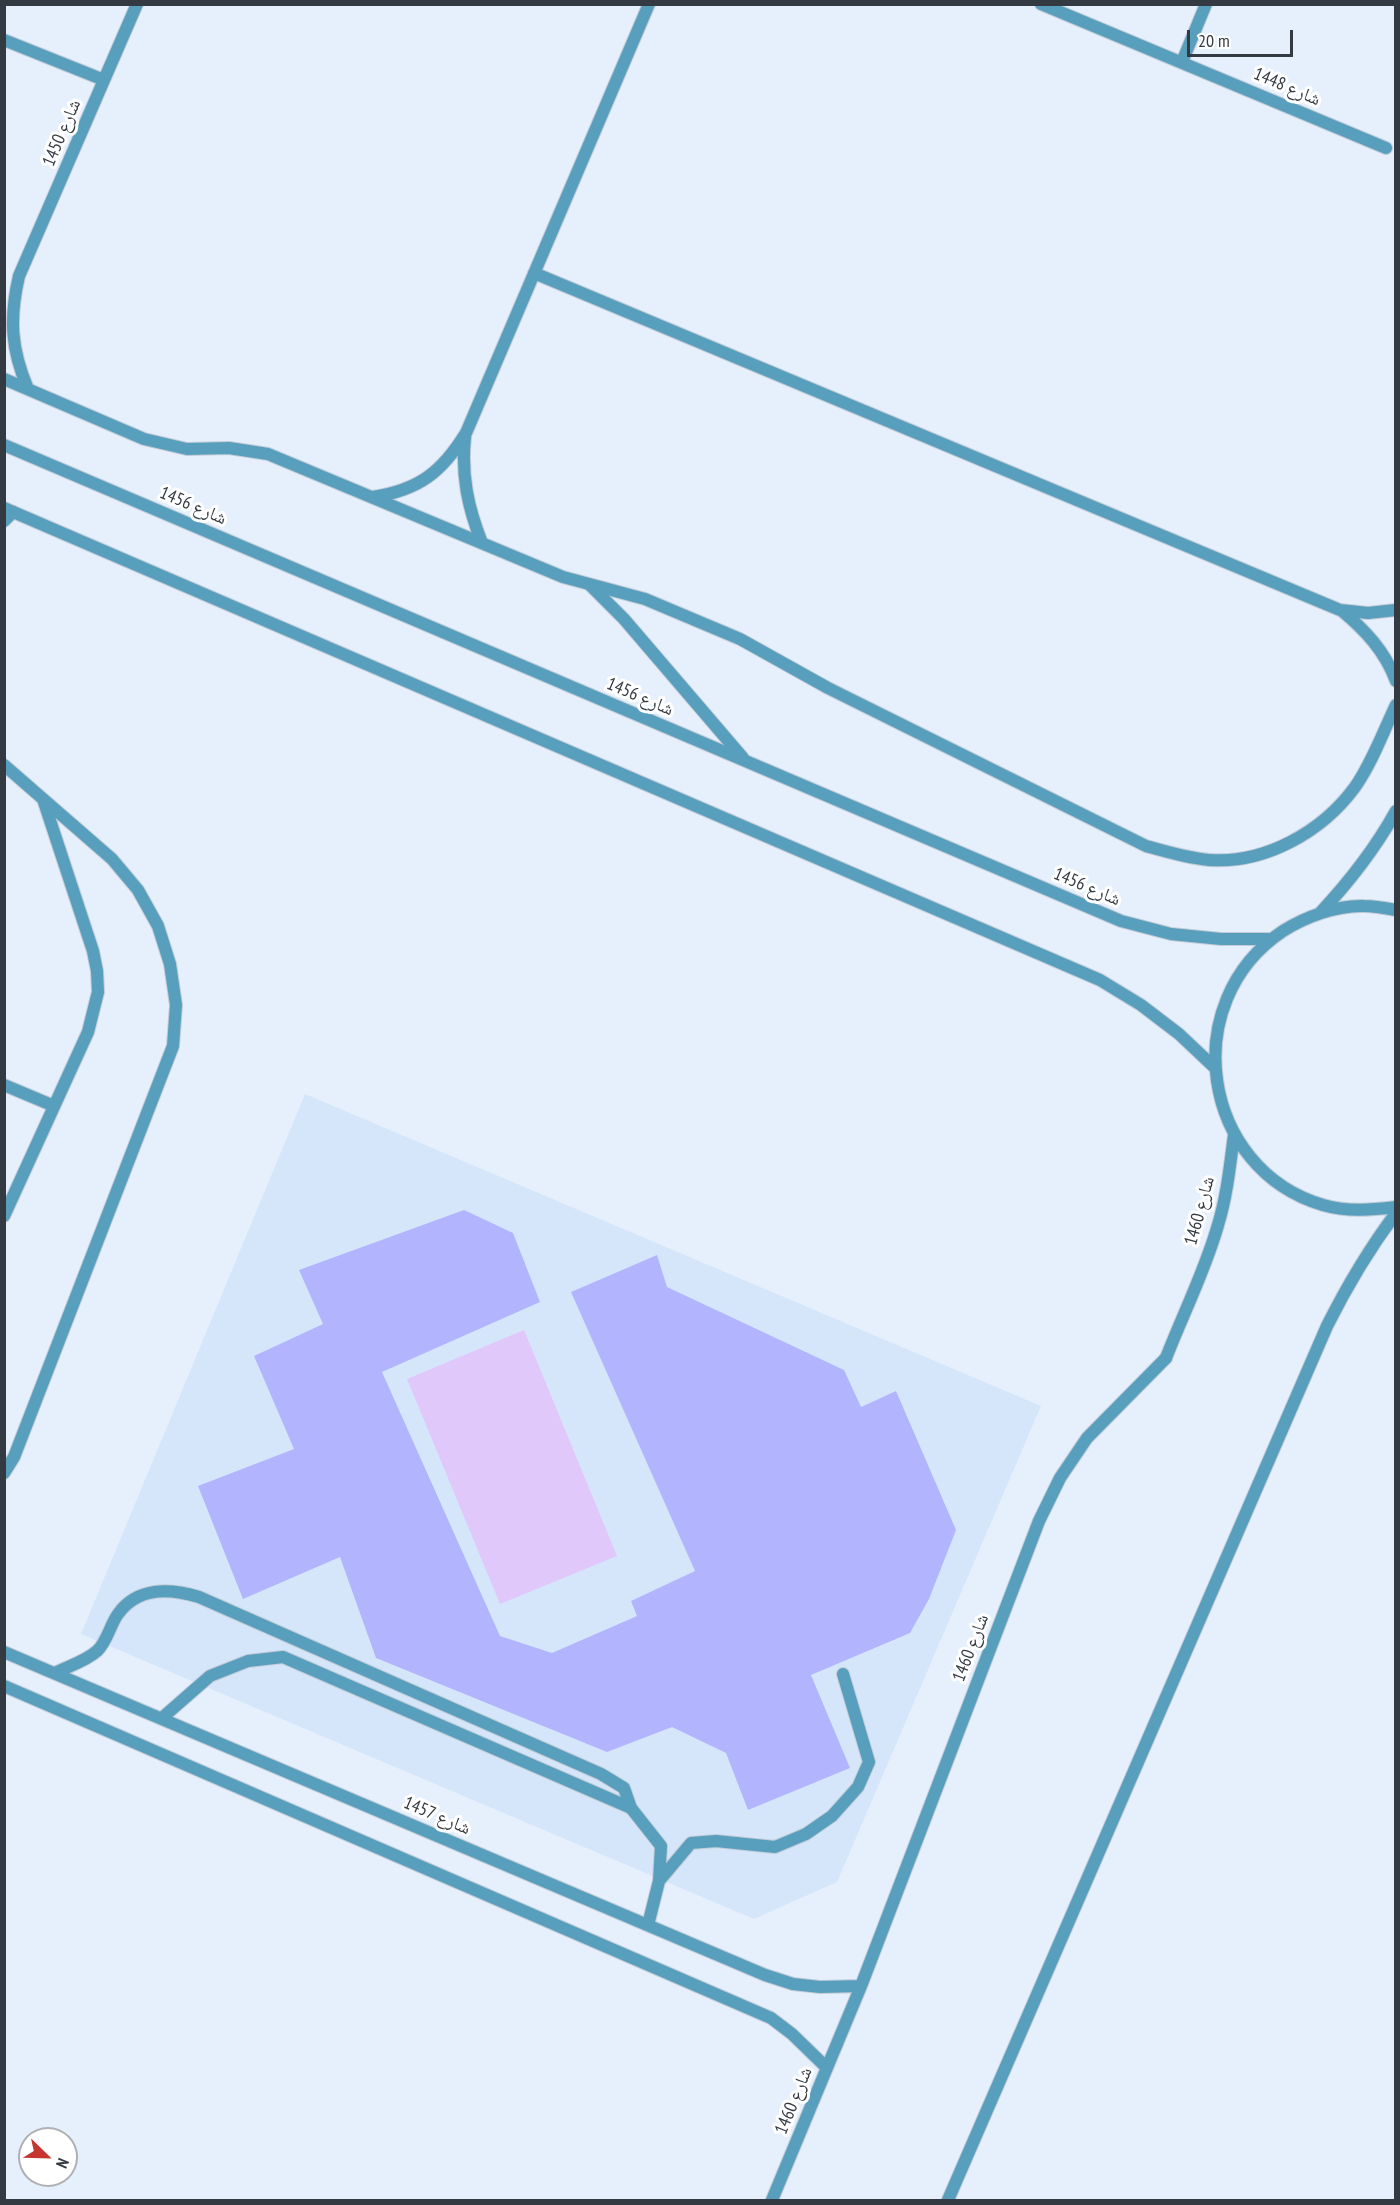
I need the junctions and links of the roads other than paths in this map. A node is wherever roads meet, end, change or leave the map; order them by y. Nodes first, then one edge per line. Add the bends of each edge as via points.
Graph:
1 (137, 4) edge
2 (648, 4) edge
3 (1041, 4) edge
4 (1206, 4) edge
5 (4, 40) edge
6 (1182, 62) junction
7 (104, 80) junction
8 (1386, 148) dead end
9 (534, 273) junction
10 (19, 276) junction
11 (4, 297) edge
12 (4, 379) edge
13 (28, 389) junction
14 (466, 433) junction
15 (4, 445) edge
16 (373, 497) junction
17 (7, 514) edge
18 (482, 543) junction
19 (590, 585) junction
20 (1340, 609) junction
21 (1395, 610) edge
22 (1395, 681) edge
23 (1395, 705) edge
24 (745, 761) junction
25 (4, 765) edge
26 (44, 801) junction
27 (1395, 811) edge
28 (1395, 910) edge
29 (1320, 913) junction
30 (1272, 939) junction
31 (1214, 1067) junction
32 (4, 1085) edge
33 (54, 1106) junction
34 (1234, 1135) junction
35 (1395, 1207) edge
36 (1395, 1214) edge
37 (4, 1216) edge
38 (4, 1473) edge
39 (4, 1652) edge
40 (56, 1673) junction
41 (843, 1674) dead end
42 (4, 1686) edge
43 (162, 1718) junction
44 (631, 1808) junction
45 (659, 1881) junction
46 (648, 1925) junction
47 (861, 1986) junction
48 (827, 2068) junction
49 (772, 2200) edge
50 (948, 2200) edge

1 - 7 street, شارع 1450
2 - 9 street
3 - 6 street, شارع 1448
4 - 6 street
5 - 7 street
6 - 8 street, شارع 1448
7 - 10 street, شارع 1450
9 - 14 street
9 - 20 street
10 - 11 street, شارع 1450
10 - 13 street, شارع 1450 via 14,299 14,347
12 - 13 street
13 - 16 street via 144,439 187,448 229,448 268,454
14 - 16 street via 442,467 425,480
14 - 18 street via 466,496
15 - 24 street, شارع 1456
16 - 18 street
17 - 31 street via 1100,980 1141,1005
18 - 19 street
19 - 23 street via 645,599 740,639 828,688 1146,846 1179,856 1212,860 1245,857 1308,833 1334,812 1356,786
19 - 24 street via 624,619
20 - 21 street via 1368,614
20 - 22 street via 1378,646
24 - 30 street, شارع 1456 via 1122,921 1171,934
25 - 26 street
26 - 33 street via 93,951 98,982 88,1032
26 - 38 street via 112,859 138,890 158,926 170,964 176,1005 173,1046 14,1457
27 - 29 street via 1352,879
28 - 29 street via 1363,906
29 - 30 street via 1295,923
30 - 31 street via 1246,964 1228,996 1217,1031
31 - 34 street via 1220,1102
32 - 33 street
33 - 37 street
34 - 35 street via 1257,1166 1288,1190 1324,1205 1362,1211
34 - 47 street, شارع 1460 via 1218,1225 1166,1358 1087,1438 1044,1510
36 - 50 street via 1348,1284 1327,1326
39 - 40 street, شارع 1457
40 - 43 street, شارع 1457
40 - 44 street via 98,1650 118,1614 134,1598 159,1590 179,1590 601,1774 624,1788
41 - 45 street via 869,1762 858,1787 832,1816 806,1834 775,1847 716,1841 691,1844
42 - 48 street via 771,2018
43 - 44 street via 210,1676 248,1661 284,1658
43 - 46 street, شارع 1457
44 - 45 street via 661,1846
45 - 46 street
46 - 47 street, شارع 1457 via 793,1984
47 - 48 street, شارع 1460
48 - 49 street, شارع 1460

